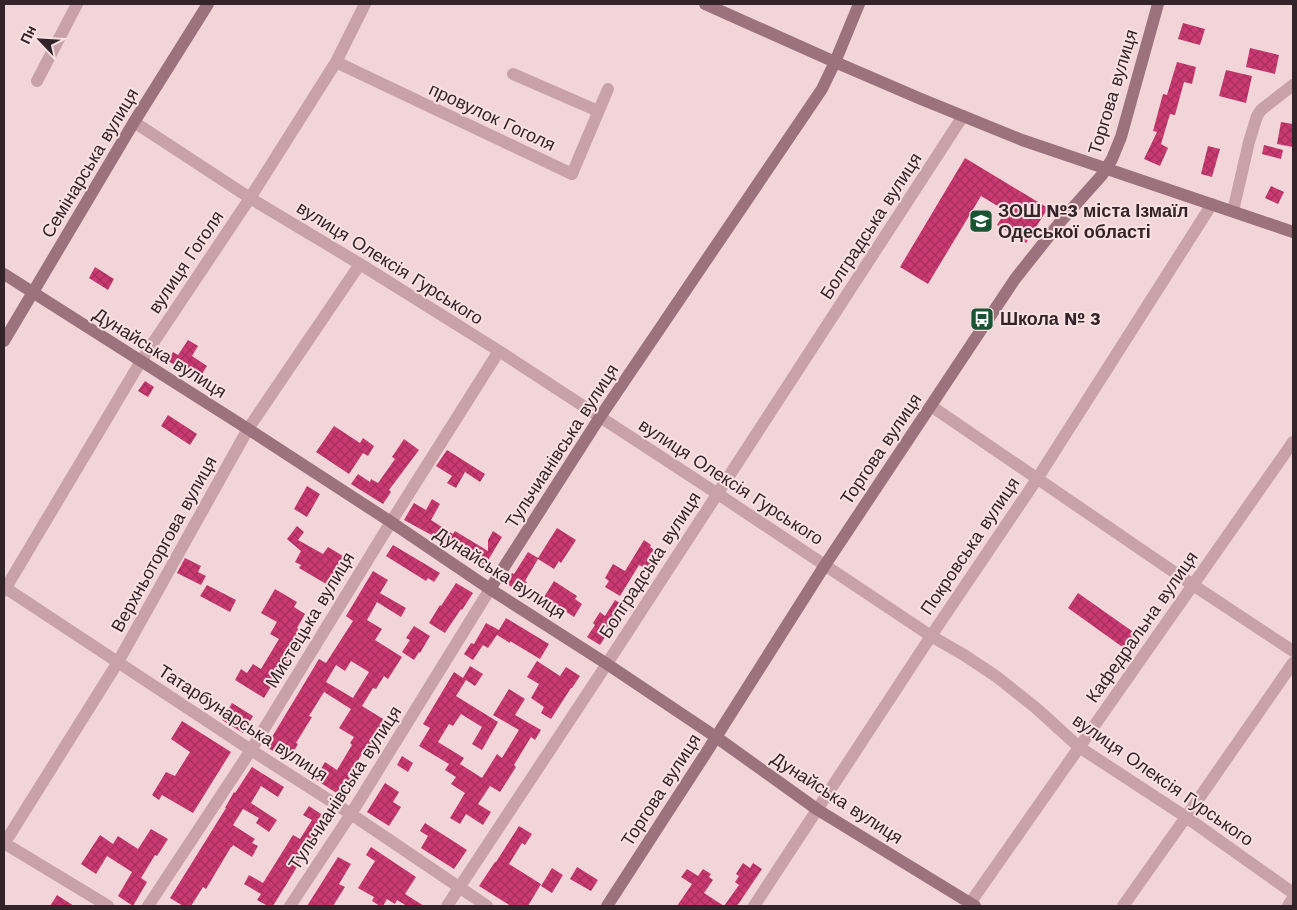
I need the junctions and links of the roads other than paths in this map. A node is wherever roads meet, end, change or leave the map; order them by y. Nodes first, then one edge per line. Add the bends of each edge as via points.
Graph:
1 (77, 4) edge
2 (208, 4) edge
3 (365, 4) edge
4 (704, 4) edge
5 (859, 4) edge
6 (1158, 4) edge
7 (336, 62) junction
8 (835, 62) junction
9 (513, 74) dead end
10 (37, 81) dead end
11 (1293, 85) edge
12 (608, 89) dead end
13 (598, 111) junction
14 (963, 116) junction
15 (134, 122) junction
16 (1107, 168) junction
17 (250, 198) junction
18 (1212, 204) junction
19 (1233, 211) junction
20 (1293, 232) edge
21 (360, 264) junction
22 (4, 274) edge
23 (33, 292) junction
24 (4, 341) edge
25 (499, 351) junction
26 (141, 361) junction
27 (931, 406) junction
28 (600, 417) junction
29 (248, 429) junction
30 (1293, 442) edge
31 (1037, 479) junction
32 (718, 494) junction
33 (391, 522) junction
34 (824, 565) junction
35 (1193, 585) junction
36 (4, 589) edge
37 (490, 589) junction
38 (931, 636) junction
39 (1293, 651) edge
40 (118, 662) junction
41 (1293, 663) edge
42 (607, 664) junction
43 (716, 737) junction
44 (1079, 746) junction
45 (251, 750) junction
46 (818, 810) junction
47 (351, 814) junction
48 (1186, 817) junction
49 (4, 844) edge
50 (459, 888) junction
51 (1293, 893) edge
52 (1293, 898) edge
53 (971, 905) edge
54 (108, 906) edge
55 (148, 906) edge
56 (290, 906) edge
57 (447, 906) edge
58 (487, 906) edge
59 (607, 906) edge
60 (754, 906) edge
61 (1123, 906) edge
62 (1288, 906) edge

1 - 10 street
2 - 15 main road, Семінарська вулиця
3 - 7 street, вулиця Гоголя
4 - 8 main road
5 - 8 main road, Тульчианівська вулиця
6 - 16 main road, Торгова вулиця via 1120,137
7 - 13 street, провулок Гоголя via 572,174
7 - 17 street, вулиця Гоголя
8 - 14 main road
8 - 28 main road, Тульчианівська вулиця via 822,89
9 - 13 street
11 - 19 street via 1257,116
12 - 13 street, провулок Гоголя
14 - 16 main road via 1047,149
14 - 32 street, Болградська вулиця
15 - 17 street, вулиця Олексія Гурського
15 - 23 main road, Семінарська вулиця
16 - 18 main road
16 - 27 main road, Торгова вулиця via 1015,279
17 - 21 street, вулиця Олексія Гурського
17 - 26 street, вулиця Гоголя
18 - 19 main road
18 - 31 street, Покровська вулиця
19 - 20 main road
21 - 25 street, вулиця Олексія Гурського
21 - 29 street, Верхньоторгова вулиця
22 - 23 main road, Дунайська вулиця
23 - 24 main road, Семінарська вулиця
23 - 26 main road, Дунайська вулиця
25 - 28 street, вулиця Олексія Гурського
25 - 33 street, Мистецька вулиця
26 - 29 main road, Дунайська вулиця
26 - 36 street, вулиця Гоголя
27 - 31 street
27 - 34 main road, Торгова вулиця
28 - 32 street, вулиця Олексія Гурського
28 - 37 main road, Тульчианівська вулиця
29 - 33 main road, Дунайська вулиця
29 - 40 street, Верхньоторгова вулиця
30 - 35 street, Кафедральна вулиця
31 - 35 street
31 - 38 street, Покровська вулиця
32 - 34 street, вулиця Олексія Гурського
32 - 42 street, Болградська вулиця
33 - 37 main road, Дунайська вулиця
33 - 45 street, Мистецька вулиця
34 - 38 street, вулиця Олексія Гурського
34 - 43 main road, Торгова вулиця
35 - 39 street
35 - 44 street, Кафедральна вулиця
36 - 40 street, Татарбунарська вулиця
37 - 42 main road, Дунайська вулиця
37 - 47 street, Тульчианівська вулиця
38 - 44 street, вулиця Олексія Гурського via 997,677
38 - 46 street, Покровська вулиця
40 - 45 street, Татарбунарська вулиця
40 - 49 street, Верхньоторгова вулиця
41 - 48 street
42 - 43 main road, Дунайська вулиця
42 - 50 street, Болградська вулиця
43 - 46 main road, Дунайська вулиця
43 - 59 main road, Торгова вулиця
44 - 48 street, вулиця Олексія Гурського
44 - 53 street, Кафедральна вулиця
45 - 47 street, Татарбунарська вулиця
45 - 55 street, Мистецька вулиця
46 - 53 main road, Дунайська вулиця
46 - 60 street, Покровська вулиця
47 - 50 street, Татарбунарська вулиця
47 - 56 street, Тульчианівська вулиця
48 - 51 street, вулиця Олексія Гурського
48 - 61 street
49 - 54 street
50 - 57 street, Болградська вулиця
50 - 58 street, Татарбунарська вулиця
52 - 62 street

